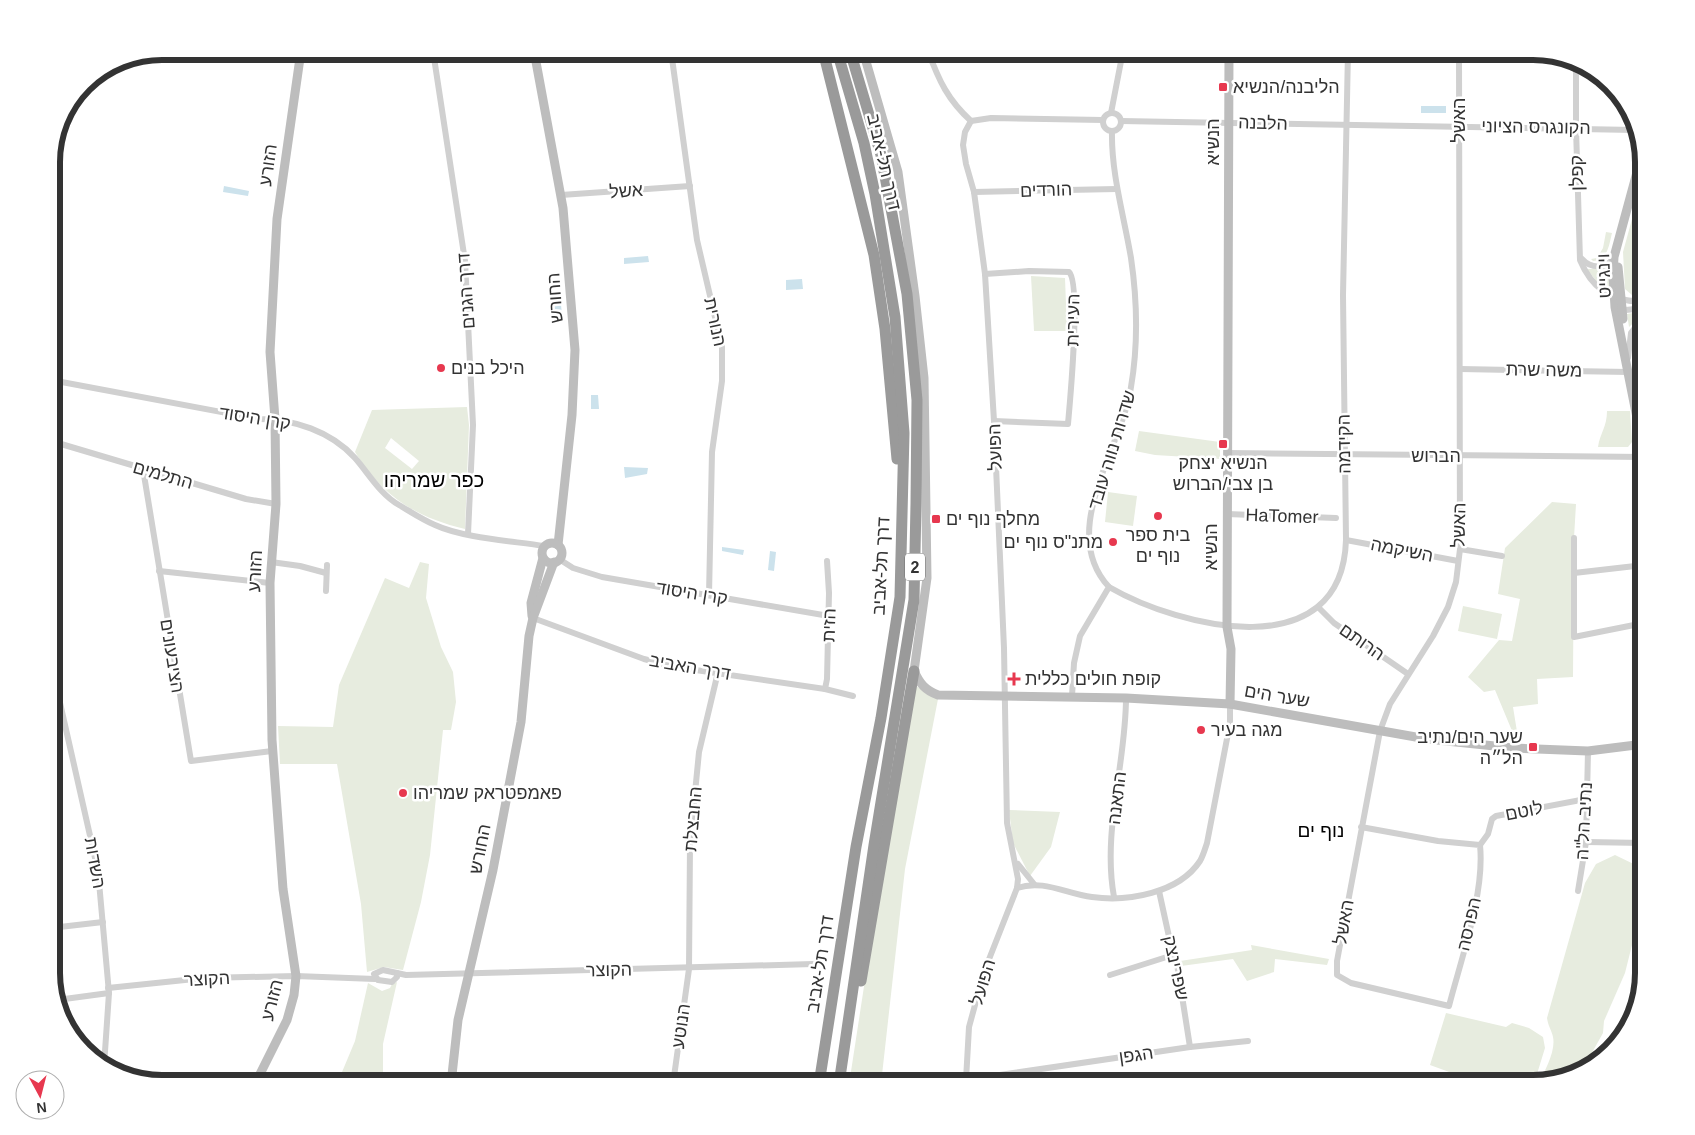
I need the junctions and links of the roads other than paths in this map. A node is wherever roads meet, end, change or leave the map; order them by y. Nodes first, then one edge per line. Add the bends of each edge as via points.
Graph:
1 (300, 60) edge
2 (434, 60) edge
3 (536, 60) edge
4 (672, 60) edge
5 (825, 60) edge
6 (839, 60) edge
7 (853, 60) edge
8 (866, 60) edge
9 (931, 60) edge
10 (1121, 60) edge
11 (1229, 60) edge
12 (1348, 60) edge
13 (1459, 60) edge
14 (1576, 69) edge
15 (1111, 113) junction
16 (1103, 120) junction
17 (1121, 120) junction
18 (971, 121) junction
19 (1230, 122) junction
20 (1346, 126) junction
21 (1459, 126) junction
22 (1576, 128) junction
23 (65, 130) edge
24 (1630, 130) edge
25 (1112, 131) junction
26 (60, 156) edge
27 (1635, 179) edge
28 (690, 186) junction
29 (1117, 188) junction
30 (974, 192) junction
31 (561, 195) junction
32 (1623, 222) junction
33 (1579, 252) junction
34 (1614, 256) junction
35 (985, 274) junction
36 (1617, 298) junction
37 (1635, 299) edge
38 (1635, 300) edge
39 (1635, 309) edge
40 (1635, 328) edge
41 (1628, 358) junction
42 (1460, 369) junction
43 (1629, 370) junction
44 (60, 382) edge
45 (1635, 403) edge
46 (275, 419) junction
47 (994, 421) junction
48 (60, 443) edge
49 (1228, 453) junction
50 (1344, 455) junction
51 (1460, 456) junction
52 (1635, 457) edge
53 (143, 469) junction
54 (276, 504) junction
55 (902, 512) junction
56 (1227, 514) junction
57 (1336, 518) dead end
58 (468, 534) junction
59 (1574, 538) dead end
60 (1346, 540) junction
61 (558, 545) junction
62 (544, 546) junction
63 (1460, 549) junction
64 (1502, 556) dead end
65 (543, 558) junction
66 (557, 561) junction
67 (827, 561) dead end
68 (1458, 561) junction
69 (271, 562) junction
70 (327, 565) dead end
71 (1635, 565) edge
72 (159, 571) junction
73 (326, 573) junction
74 (1574, 573) junction
75 (270, 583) junction
76 (1109, 587) junction
77 (326, 591) dead end
78 (709, 595) junction
79 (1318, 608) junction
80 (829, 616) junction
81 (533, 618) junction
82 (1635, 624) edge
83 (1228, 627) junction
84 (914, 671) junction
85 (718, 672) junction
86 (1408, 674) junction
87 (825, 689) junction
88 (853, 696) dead end
89 (1006, 696) junction
90 (1072, 696) junction
91 (1126, 698) junction
92 (60, 699) edge
93 (1230, 704) junction
94 (1380, 731) junction
95 (1635, 745) edge
96 (272, 751) junction
97 (1588, 751) junction
98 (1586, 799) junction
99 (1361, 827) junction
100 (1586, 842) junction
101 (1635, 843) edge
102 (1480, 845) junction
103 (1016, 860) junction
104 (1034, 884) junction
105 (1018, 888) junction
106 (1159, 891) junction
107 (1578, 891) dead end
108 (1114, 898) junction
109 (103, 922) junction
110 (60, 927) edge
111 (1173, 955) junction
112 (813, 964) dead end
113 (689, 969) junction
114 (468, 974) junction
115 (397, 975) junction
116 (1110, 975) dead end
117 (1337, 975) joint
118 (296, 976) junction
119 (375, 976) junction
120 (109, 991) junction
121 (63, 999) edge
122 (1248, 1041) dead end
123 (1190, 1046) junction
124 (105, 1058) edge
125 (260, 1075) edge
126 (452, 1075) edge
127 (674, 1075) edge
128 (820, 1075) edge
129 (842, 1075) edge
130 (844, 1075) edge
131 (966, 1075) edge
132 (999, 1075) edge

1 - 46 street, הזורע via 277,219 270,352
2 - 58 street, דרך הגנים via 465,261 473,425
3 - 31 street, החורש
4 - 28 street, הנורית
5 - 55 highway via 874,255 886,338
6 - 55 highway, דרך תל-אביב / 2 via 864,143 895,317 904,433
7 - 129 highway, דרך תל-אביב / 2 via 881,156 907,294 917,400 916,504 914,600 874,845
8 - 84 street via 898,172 924,378 926,578
9 - 18 street via 952,104
10 - 15 street
11 - 19 street, הנשיא
12 - 20 street, הקידמה
13 - 21 street, האשל
14 - 22 street, קפלן
15 - 16 street
15 - 17 street
16 - 18 street via 991,118
16 - 25 street via 1104,126
17 - 19 street, הלבנה
17 - 25 street via 1119,127
18 - 30 street, הפועל via 964,132 964,145
19 - 20 street, הלבנה
19 - 49 street, הנשיא
20 - 21 street, הקונגרס הציוני
20 - 50 street, הקידמה
21 - 22 street, הקונגרס הציוני
21 - 42 street, האשל
22 - 24 street, הקונגרס הציוני
22 - 33 street, קפלן
23 - 26 street
25 - 29 street, שדרות נווה עובד
27 - 32 street, וינגייט
28 - 31 street, אשל
28 - 78 street, הנורית via 701,262 722,356 722,381 712,452
29 - 30 street, הורדים
29 - 76 street, שדרות נווה עובד via 1132,270 1135,331 1132,386 1126,411 1106,458 1088,537 1097,574
30 - 35 street, הפועל
31 - 61 street, החורש via 575,350 572,415
32 - 34 street, וינגייט
32 - 36 street, וינגייט via 1618,251
33 - 34 street via 1592,266 1607,264
33 - 36 street, קפלן via 1590,278
34 - 36 street, וינגייט
35 - 47 street, הפועל
35 - 47 street, העירית via 1029,271 1069,272 1073,276 1074,331 1068,424
36 - 37 street
36 - 38 street, קפלן
36 - 39 street via 1626,310
36 - 41 street
36 - 43 street
40 - 41 street via 1631,333
41 - 43 street
42 - 43 street, משה שרת
42 - 51 street, האשל
43 - 45 street
44 - 46 street, קרן היסוד via 259,419
46 - 54 street, הזורע
46 - 58 street, קרן היסוד via 309,428 334,441 354,457 396,504 437,526
47 - 89 street, הפועל
48 - 53 street, התלמים
49 - 50 street, הברוש
49 - 56 street, הנשיא
50 - 51 street, הברוש
50 - 60 street, הקידמה
51 - 52 street, הברוש
51 - 63 street, האשל
53 - 54 street, התלמים via 246,499
53 - 72 street, הציבעונים
54 - 69 street, הזורע
55 - 128 highway, דרך תל-אביב / 2 via 900,597
56 - 57 street, HaTomer
56 - 83 street, הנשיא
58 - 62 street, קרן היסוד
59 - 74 street
60 - 68 street, השיקמה
60 - 79 street, הקידמה via 1346,559 1334,589
61 - 62 street via 550,542
61 - 66 street via 562,553
62 - 65 street
63 - 64 street
63 - 68 street, האשל
65 - 66 street via 547,562
65 - 81 street, החורש via 531,603
66 - 78 street, קרן היסוד via 602,577
66 - 81 street, החורש
67 - 80 street, הזית
68 - 86 street, האשל via 1456,582 1448,607
69 - 73 street
69 - 75 street, הזורע
70 - 73 street
71 - 74 street
72 - 75 street
72 - 96 street, הציבעונים via 191,761
73 - 77 street
74 - 82 street via 1574,637
75 - 96 street, הזורע
76 - 83 street, הקידמה via 1161,612
76 - 90 street via 1080,636
78 - 80 street, קרן היסוד
79 - 83 street, הקידמה via 1298,620 1270,626
79 - 86 street, הרותם via 1334,623
80 - 87 street, הזית
81 - 85 street, דרך האביב via 644,659 675,667
81 - 114 street, החורש via 528,636 522,722 493,870
83 - 93 street, הנשיא
84 - 89 street, שער הים via 926,690 938,695
84 - 130 highway
85 - 87 street, דרך האביב
85 - 113 street, החבצלת via 699,752 692,826
86 - 94 street, האשל via 1390,704
87 - 88 street, דרך האביב
89 - 90 street, שער הים
89 - 103 street, הפועל via 1007,822
90 - 91 street, שער הים
91 - 93 street, שער הים
91 - 108 street, התאנה via 1126,726 1110,858
92 - 109 street, השדות via 98,871
93 - 94 street, שער הים
93 - 106 street, הנשיא via 1230,723 1208,843 1200,861 1185,878
94 - 97 street, שער הים via 1464,744
94 - 99 street, האשל
95 - 97 street, שער הים
96 - 118 street, הזורע via 283,889
97 - 98 street, נתיב הל"ה
98 - 100 street, נתיב הל"ה
98 - 102 street, לוטם via 1496,816 1492,818 1488,834
99 - 102 street via 1438,842
99 - 117 street, האשל via 1336,962
100 - 101 street
100 - 107 street, נתיב הל"ה
102 - 117 street, הפרסה via 1481,866 1472,913 1449,1006 1351,983
103 - 104 street, הפועל
103 - 105 street, הפועל
104 - 105 street
104 - 108 street, הנשיא via 1092,897
105 - 131 street, הפועל via 984,972 969,1027
106 - 108 street, הנשיא
106 - 111 street, שפרינצק
109 - 110 street
109 - 120 street, השדות
111 - 116 street
111 - 123 street, שפרינצק
112 - 113 street, הקוצר
113 - 114 street, הקוצר
113 - 127 street, הנוטע
114 - 115 street, הקוצר
114 - 126 street, החורש via 458,1020
115 - 119 street via 382,970
115 - 119 street via 388,982
118 - 119 street, הקוצר
118 - 120 street, הקוצר via 204,978
118 - 125 street, הזורע via 287,1020
120 - 121 street, הקוצר
120 - 124 street, השדות
122 - 123 street, הגפן
123 - 132 street, הגפן

